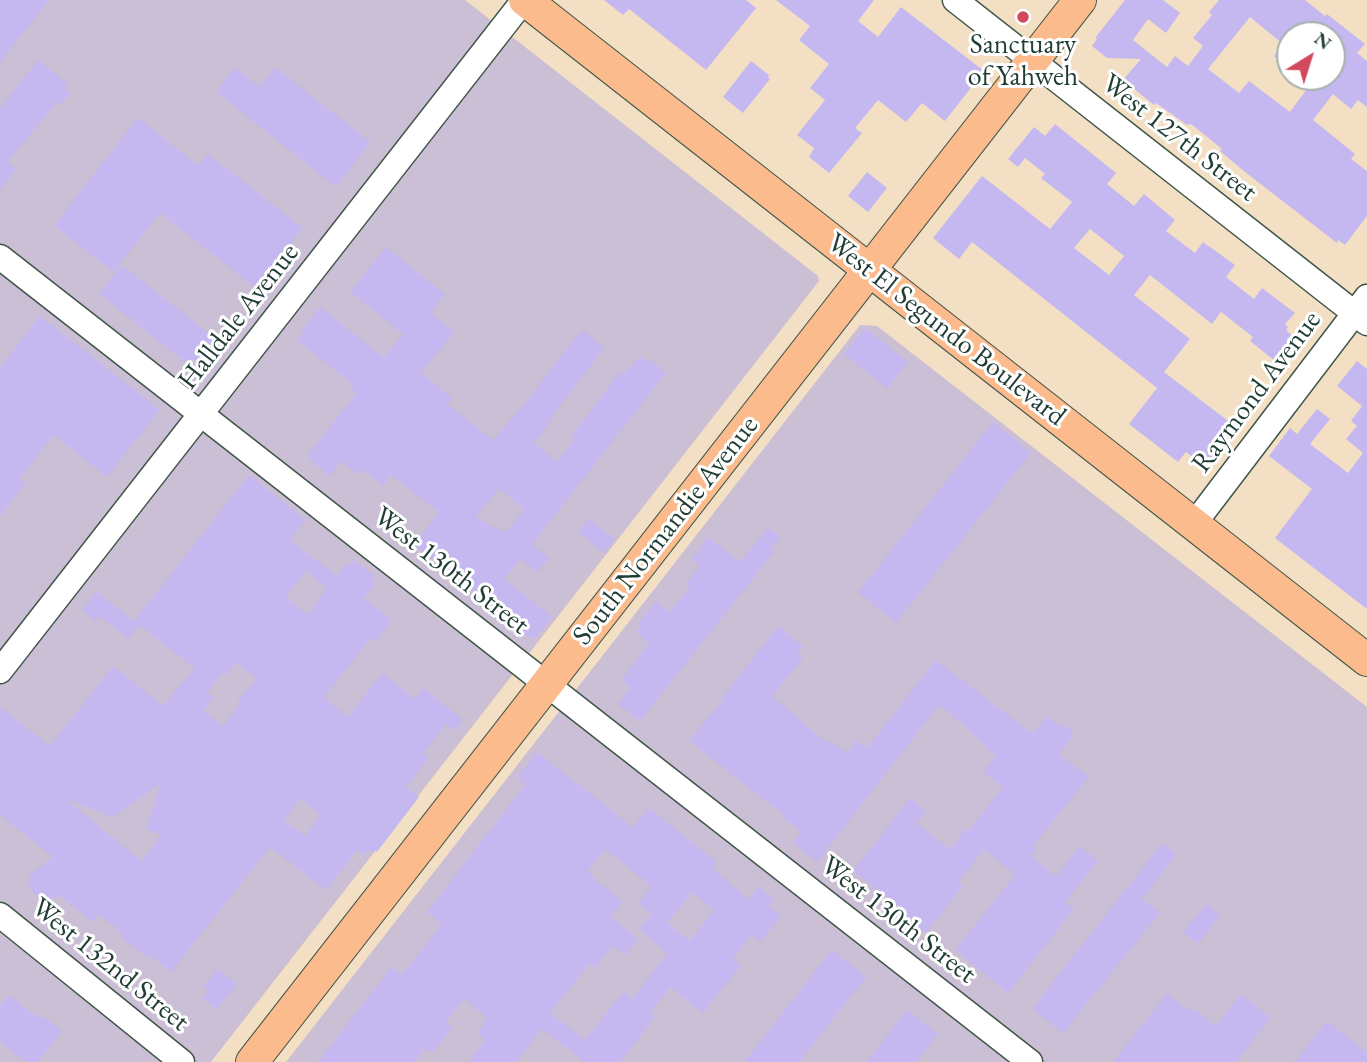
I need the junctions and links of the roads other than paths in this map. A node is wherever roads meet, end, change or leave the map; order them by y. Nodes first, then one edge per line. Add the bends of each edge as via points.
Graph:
1 (524, 0) edge
2 (955, 0) edge
3 (1080, 0) edge
4 (1032, 61) junction
5 (0, 257) edge
6 (869, 269) junction
7 (1363, 311) edge
8 (200, 415) junction
9 (1194, 524) junction
10 (1367, 660) edge
11 (0, 670) edge
12 (548, 683) junction
13 (0, 915) edge
14 (182, 1062) edge
15 (252, 1062) edge
16 (1030, 1062) edge

1 - 6 main road, West El Segundo Boulevard
1 - 8 street, Halldale Avenue
2 - 4 street, West 127th Street
3 - 4 main road, South Normandie Avenue
4 - 6 main road, South Normandie Avenue
4 - 7 street, West 127th Street
5 - 8 street, West 130th Street
6 - 9 main road, West El Segundo Boulevard
6 - 12 main road, South Normandie Avenue
7 - 9 street, Raymond Avenue
8 - 11 street, Halldale Avenue
8 - 12 street, West 130th Street
9 - 10 main road, West El Segundo Boulevard
12 - 15 main road, South Normandie Avenue
12 - 16 street, West 130th Street
13 - 14 street, West 132nd Street

